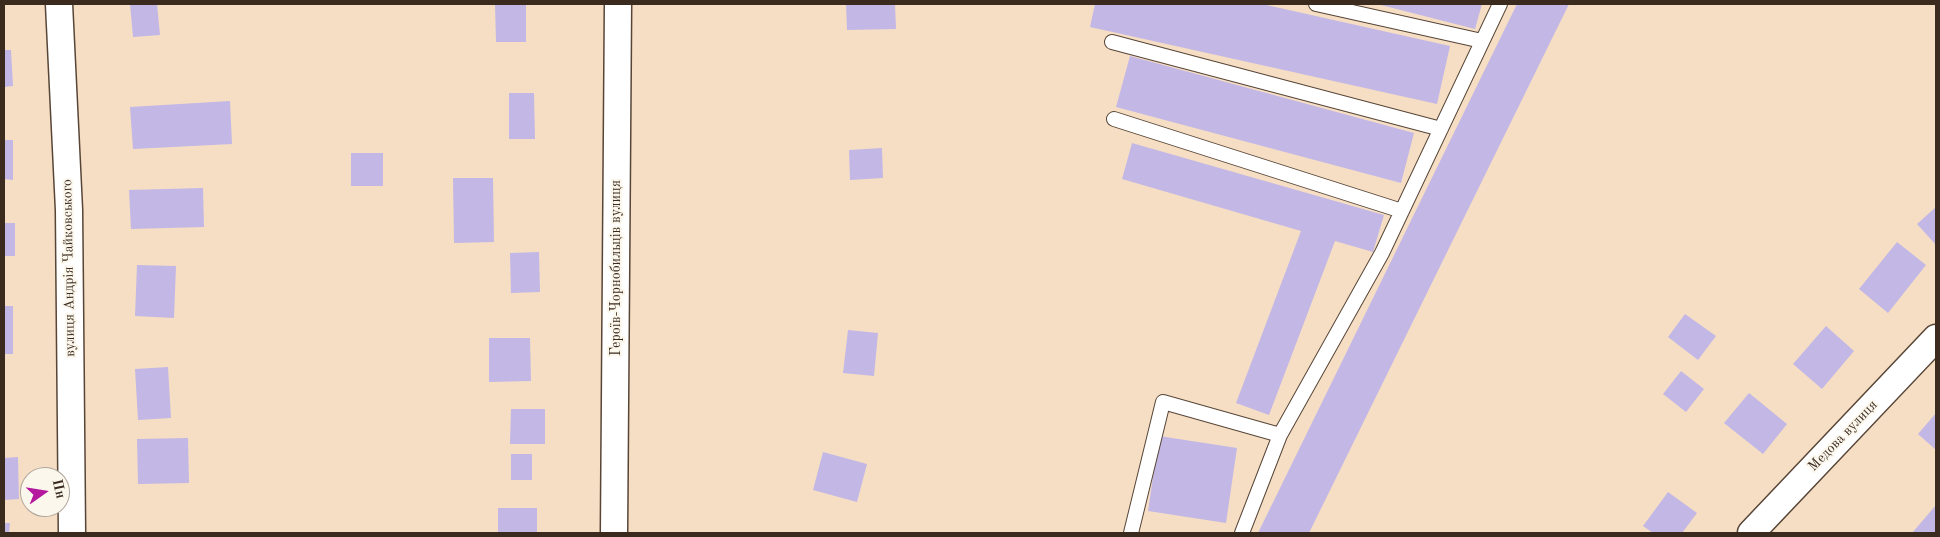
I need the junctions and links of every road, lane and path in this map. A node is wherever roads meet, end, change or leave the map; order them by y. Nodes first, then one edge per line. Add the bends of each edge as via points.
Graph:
1 (59, 4) edge
2 (618, 4) edge
3 (1316, 4) edge
4 (1500, 4) edge
5 (1112, 42) dead end
6 (1482, 42) junction
7 (1114, 119) dead end
8 (1441, 129) junction
9 (1402, 211) junction
10 (1936, 338) edge
11 (1280, 435) junction
12 (72, 533) edge
13 (614, 533) edge
14 (1132, 533) edge
15 (1242, 533) edge
16 (1751, 533) edge

1 - 12 street, вулиця Андрія Чайковського via 69,210
2 - 13 street, Героїв-Чорнобильців вулиця
3 - 6 lane
4 - 6 lane
5 - 8 lane
6 - 8 lane
7 - 9 lane
8 - 9 lane
9 - 11 lane via 1382,253
10 - 16 street, Медова вулиця
11 - 14 lane via 1163,402
11 - 15 lane

